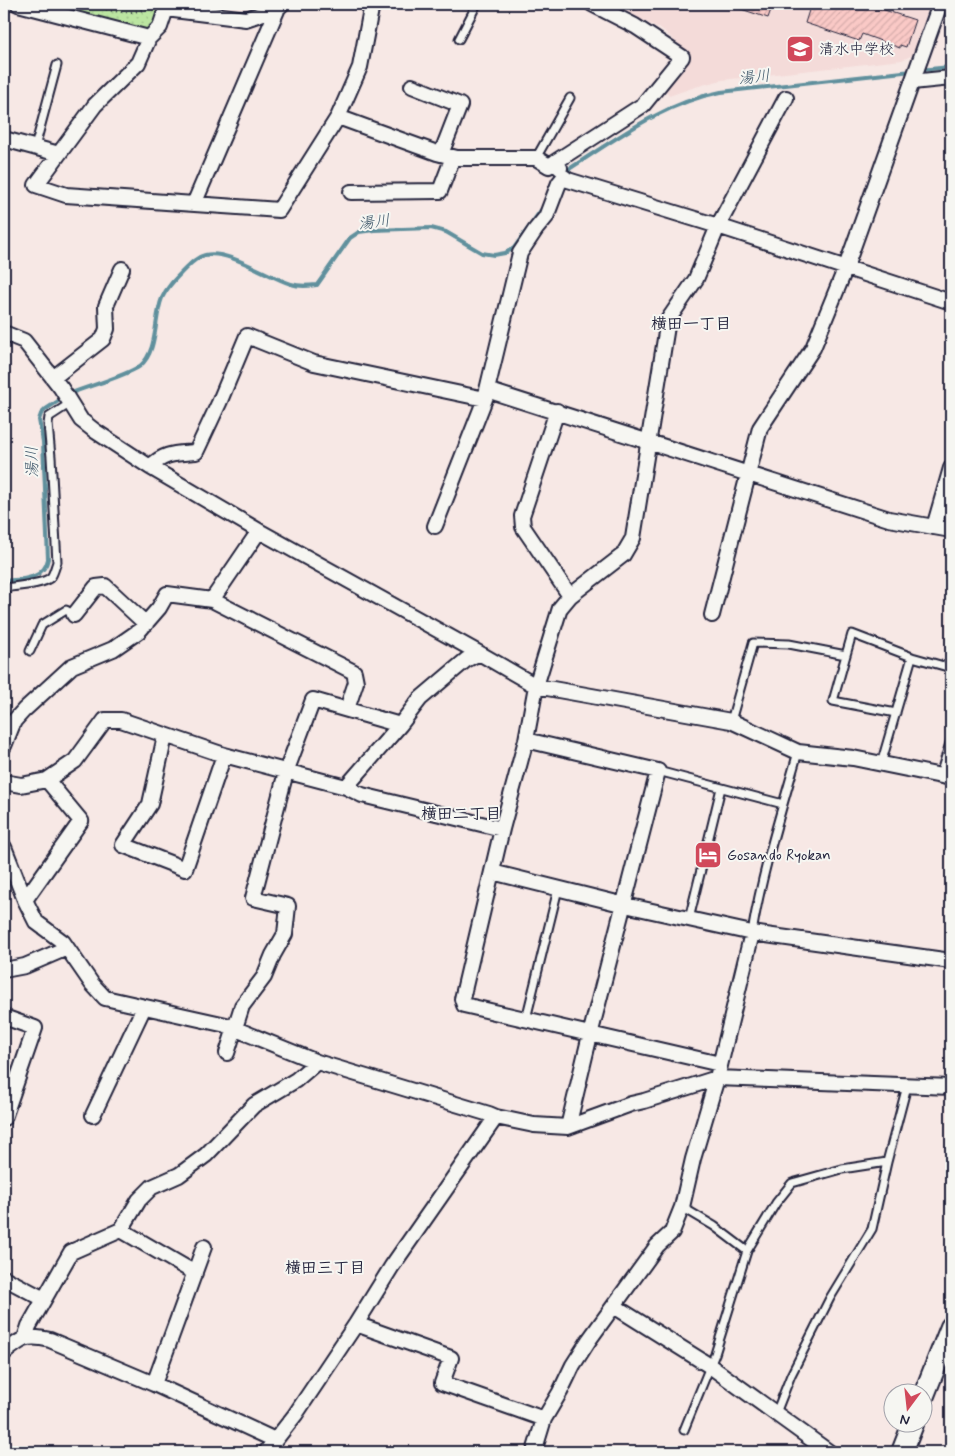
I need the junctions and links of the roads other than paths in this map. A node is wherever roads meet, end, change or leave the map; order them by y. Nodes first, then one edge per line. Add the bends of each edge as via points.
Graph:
1 (18, 4) edge
2 (372, 4) edge
3 (477, 4) edge
4 (592, 4) edge
5 (940, 4) edge
6 (280, 6) edge
7 (149, 38) junction
8 (459, 40) dead end
9 (57, 65) dead end
10 (914, 75) junction
11 (951, 78) edge
12 (412, 86) dead end
13 (570, 98) dead end
14 (786, 98) dead end
15 (338, 117) junction
16 (4, 139) edge
17 (35, 147) junction
18 (58, 154) junction
19 (447, 156) junction
20 (536, 158) junction
21 (561, 170) junction
22 (351, 192) dead end
23 (194, 204) junction
24 (718, 226) junction
25 (846, 267) junction
26 (122, 269) dead end
27 (951, 302) edge
28 (4, 332) edge
29 (53, 378) junction
30 (486, 395) junction
31 (69, 404) junction
32 (557, 411) junction
33 (648, 442) junction
34 (150, 467) junction
35 (951, 468) edge
36 (748, 474) junction
37 (435, 526) dead end
38 (934, 527) junction
39 (951, 530) edge
40 (259, 532) junction
41 (4, 588) edge
42 (570, 596) junction
43 (212, 600) junction
44 (74, 614) joint
45 (712, 614) dead end
46 (146, 624) junction
47 (30, 651) dead end
48 (479, 653) junction
49 (846, 655) junction
50 (912, 657) junction
51 (951, 668) edge
52 (536, 686) junction
53 (347, 709) junction
54 (896, 713) junction
55 (731, 721) junction
56 (400, 725) junction
57 (165, 736) junction
58 (526, 740) junction
59 (951, 740) edge
60 (4, 746) edge
61 (798, 752) junction
62 (224, 755) junction
63 (881, 764) junction
64 (658, 771) junction
65 (286, 772) junction
66 (945, 776) edge
67 (47, 780) junction
68 (4, 782) edge
69 (346, 787) junction
70 (721, 788) junction
71 (783, 804) junction
72 (502, 828) junction
73 (4, 847) edge
74 (492, 872) junction
75 (558, 889) junction
76 (25, 900) junction
77 (625, 905) junction
78 (689, 919) junction
79 (752, 933) junction
80 (67, 948) junction
81 (951, 961) edge
82 (4, 970) edge
83 (144, 1007) junction
84 (4, 1017) edge
85 (526, 1019) junction
86 (234, 1028) junction
87 (590, 1035) junction
88 (227, 1053) dead end
89 (317, 1062) junction
90 (718, 1071) junction
91 (907, 1086) junction
92 (951, 1087) edge
93 (93, 1115) dead end
94 (496, 1117) junction
95 (4, 1118) edge
96 (568, 1127) junction
97 (887, 1162) junction
98 (682, 1207) junction
99 (121, 1230) junction
100 (204, 1247) dead end
101 (748, 1251) junction
102 (195, 1273) junction
103 (4, 1278) edge
104 (44, 1299) junction
105 (614, 1306) junction
106 (356, 1324) junction
107 (951, 1327) edge
108 (26, 1338) junction
109 (6, 1349) edge
110 (710, 1366) junction
111 (154, 1384) junction
112 (928, 1384) edge
113 (776, 1413) junction
114 (544, 1419) junction
115 (684, 1430) dead end
116 (909, 1434) edge
117 (275, 1440) junction
118 (266, 1452) edge
119 (534, 1452) edge
120 (829, 1452) edge
121 (902, 1452) edge

1 - 7 street
2 - 15 street via 360,67
3 - 8 lane
4 - 21 street via 635,26 682,57 643,105
5 - 10 street
6 - 7 street via 246,19 166,9 160,27
6 - 23 street
7 - 18 street via 138,63 95,105
9 - 17 lane
10 - 11 street
10 - 25 street
12 - 19 street via 460,105
13 - 20 lane
14 - 24 street
15 - 19 street
15 - 23 street via 279,210
16 - 17 street
17 - 18 street
18 - 23 street via 36,185 66,195
19 - 20 street
19 - 22 street via 440,191
20 - 21 street
21 - 24 street via 568,180
21 - 30 street via 546,217 520,253
24 - 25 street
24 - 33 street via 696,279 668,320
25 - 27 street
25 - 36 street via 813,348 760,428
26 - 29 street via 106,306 104,339
28 - 29 street via 24,342
29 - 31 street
30 - 32 street
30 - 34 street via 314,363 247,336 196,452 167,455
30 - 37 street
31 - 34 street via 95,431
31 - 41 lane via 49,416 48,424 54,570 42,581
32 - 33 street
32 - 42 street via 522,516 523,527
33 - 36 street
33 - 42 street via 633,538 624,555
34 - 40 street
35 - 38 street
36 - 38 street via 889,519
36 - 45 street
38 - 39 street
40 - 43 street
40 - 48 street
42 - 52 street via 560,608
43 - 46 street via 167,594
43 - 53 street via 354,672 356,682
44 - 46 street via 96,587 105,586
44 - 47 lane via 66,610 42,625
46 - 60 street via 113,649 72,666 19,715
48 - 52 street
48 - 56 street via 420,699
49 - 50 lane via 852,634
49 - 54 lane via 833,701
49 - 55 lane via 789,644 753,643
50 - 51 lane
50 - 54 lane
52 - 55 street
52 - 58 street
53 - 56 street
53 - 65 street via 313,700
54 - 63 lane
55 - 61 street
56 - 69 street
57 - 62 street
57 - 62 street via 150,804 123,845 185,869
57 - 67 street via 121,720 105,720 75,760
58 - 64 street
58 - 72 street
59 - 66 lane
61 - 63 street
61 - 71 lane
62 - 65 street
63 - 66 street
64 - 70 lane
64 - 77 street
65 - 69 street
65 - 86 street via 253,898 288,906 285,934 264,978 242,1006
67 - 68 street via 21,785
67 - 76 street via 81,821
69 - 72 street via 362,795
70 - 71 lane
70 - 78 lane
71 - 79 lane
72 - 74 street
73 - 76 street
74 - 75 street
74 - 85 street via 462,999 464,1005
75 - 77 street
75 - 85 lane
76 - 80 street via 36,922
77 - 78 street
77 - 87 street
78 - 79 street
79 - 81 street
79 - 90 street
80 - 82 street via 25,966
80 - 83 street via 105,998
83 - 86 street
83 - 93 street
84 - 95 street via 35,1028
85 - 87 street
86 - 88 street
86 - 89 street
87 - 90 street
87 - 96 street
89 - 94 street
89 - 99 street via 296,1080 254,1105 206,1155 179,1175 152,1187 139,1200
90 - 91 street
90 - 96 street
90 - 98 street
91 - 92 street
91 - 97 lane
94 - 96 street via 534,1125
94 - 106 street via 392,1266
97 - 101 lane via 842,1168 792,1184 776,1203
97 - 113 lane via 872,1229 830,1298 791,1375
98 - 101 lane
98 - 105 street via 672,1232 657,1246
99 - 102 street
99 - 104 street via 71,1252
100 - 102 street
101 - 110 lane
102 - 111 street
103 - 104 street
104 - 108 street via 28,1326
105 - 110 street
105 - 114 street via 573,1365
106 - 114 street via 451,1358 442,1383
106 - 117 street
107 - 112 street
108 - 109 street
108 - 111 street via 50,1340
110 - 113 street
110 - 115 lane
111 - 117 street
113 - 120 street
114 - 119 street
116 - 121 street
117 - 118 street

